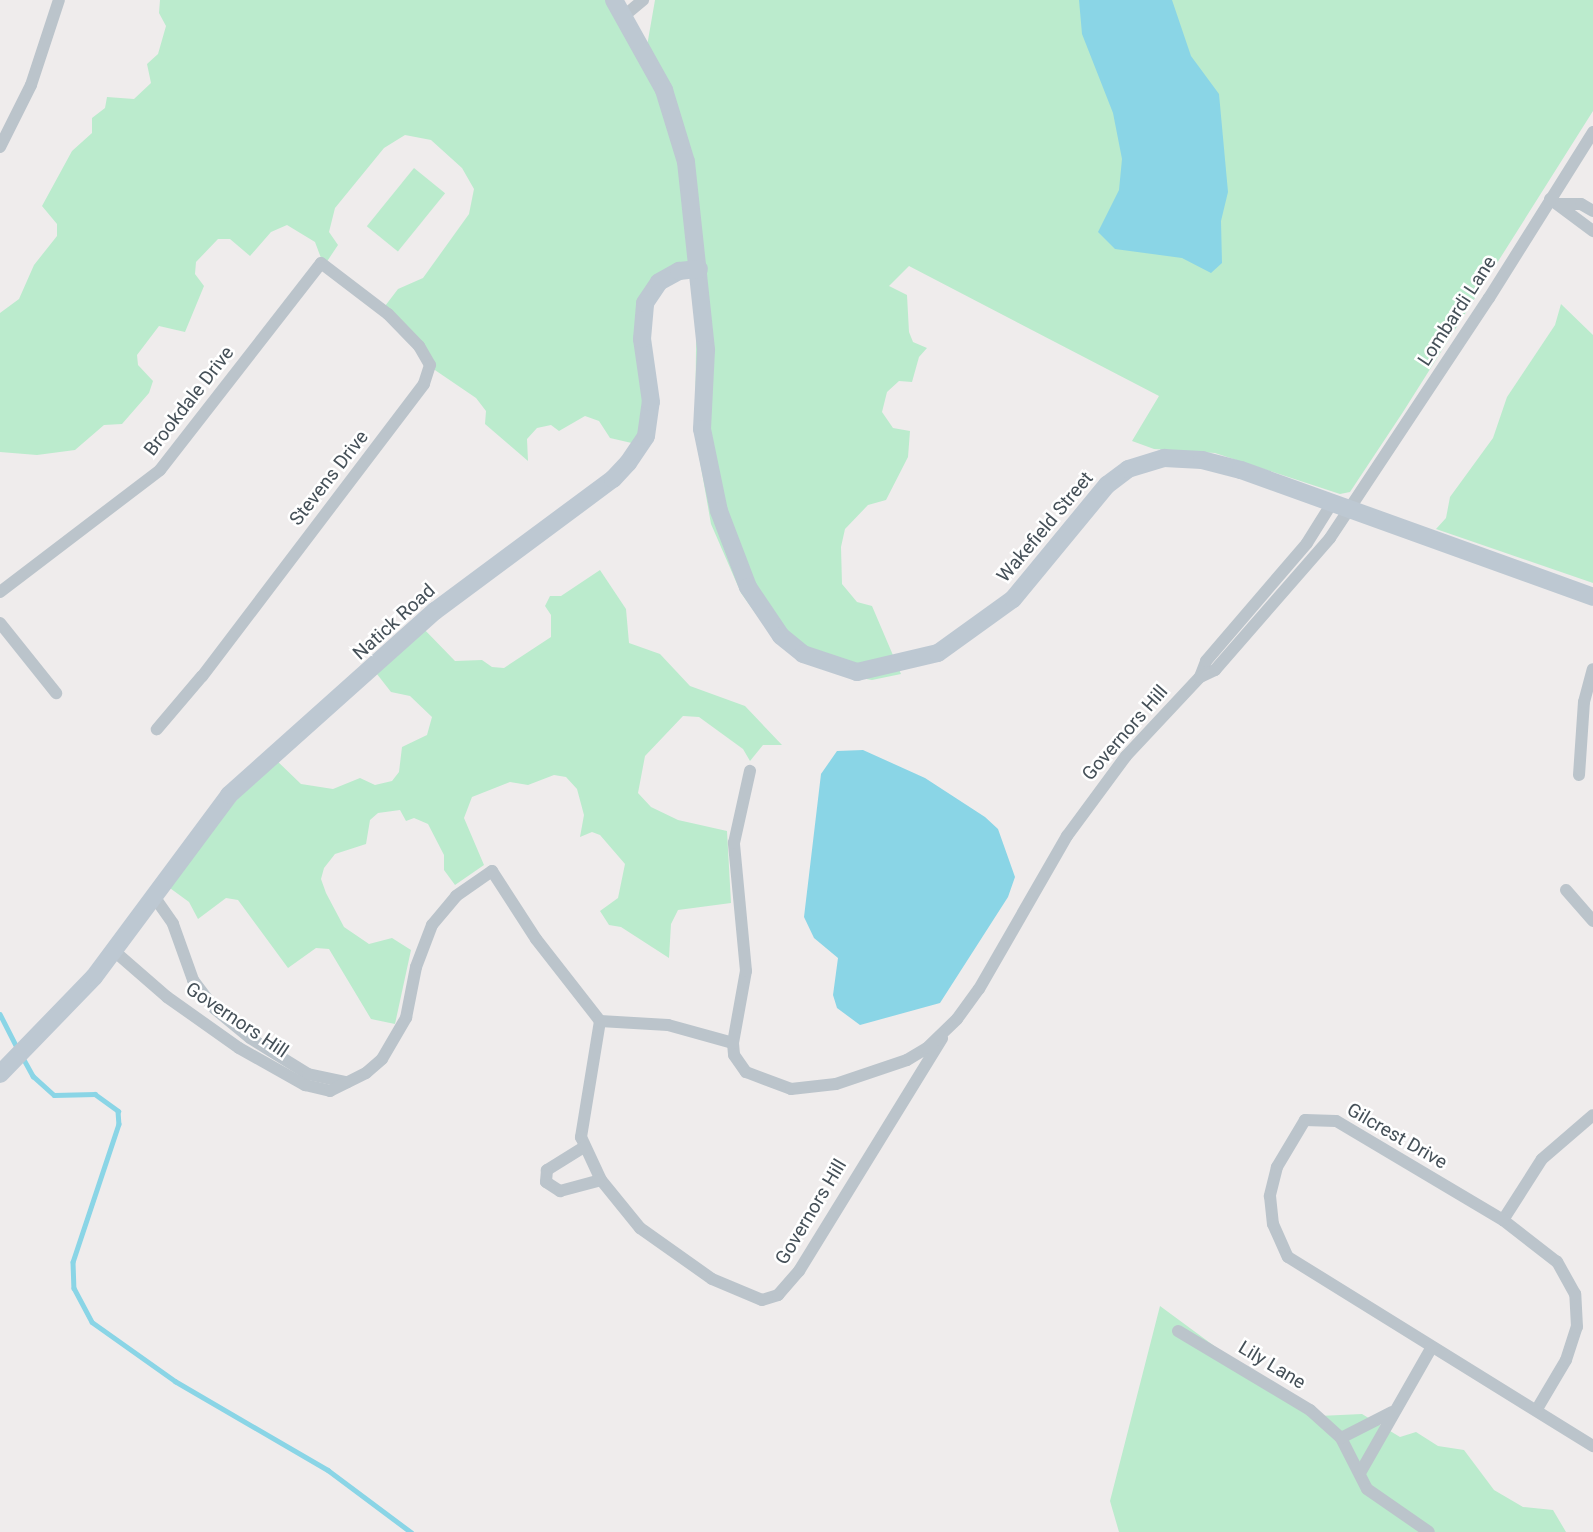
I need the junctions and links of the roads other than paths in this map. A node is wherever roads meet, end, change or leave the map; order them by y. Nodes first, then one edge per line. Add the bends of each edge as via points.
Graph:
1 (59, 0) edge
2 (643, 0) edge
3 (619, 8) edge
4 (1593, 132) edge
5 (0, 147) edge
6 (1555, 202) junction
7 (1593, 211) edge
8 (1593, 231) edge
9 (321, 263) joint
10 (699, 269) junction
11 (1332, 503) junction
12 (1350, 509) junction
13 (0, 592) edge
14 (1593, 597) edge
15 (0, 623) edge
16 (1593, 668) edge
17 (1200, 677) junction
18 (56, 692) dead end
19 (157, 729) dead end
20 (750, 771) dead end
21 (1579, 775) dead end
22 (1566, 890) dead end
23 (153, 895) junction
24 (1593, 921) edge
25 (113, 950) junction
26 (600, 1021) junction
27 (947, 1029) junction
28 (733, 1043) junction
29 (0, 1074) edge
30 (351, 1082) junction
31 (1593, 1115) edge
32 (583, 1147) junction
33 (601, 1180) junction
34 (1503, 1220) junction
35 (1178, 1331) dead end
36 (1432, 1347) junction
37 (1537, 1409) junction
38 (1392, 1412) junction
39 (1341, 1438) junction
40 (1593, 1446) edge
41 (1360, 1473) junction
42 (1429, 1532) edge

1 - 5 street via 32,85
2 - 3 street
3 - 10 street, Wakefield Street via 664,90 680,139
4 - 6 street, Lombardi Lane
6 - 7 street via 1581,204
6 - 8 street
6 - 12 street, Lombardi Lane
9 - 13 street, Brookdale Drive via 160,470
9 - 19 street, Stevens Drive via 388,314 419,346 429,371 410,404
10 - 11 street, Wakefield Street via 706,350 702,429 730,549 748,587 781,636 803,654 831,667 857,672 886,668 928,658 962,639 1024,588 1101,490 1140,464 1164,458 1202,460
10 - 23 street, Natick Road via 679,271 659,282 645,303 642,339 652,402 646,436 628,463 613,479 435,611 229,795
11 - 12 street, Wakefield Street
11 - 17 street, Governors Hill via 1307,543 1206,661
12 - 14 street, Wakefield Street
12 - 17 street, Governors Hill via 1233,650 1215,670
15 - 18 street
16 - 21 street via 1584,702
17 - 27 street, Governors Hill via 1132,748 1079,817 979,989
20 - 28 street via 734,843 746,971
22 - 24 street
23 - 25 street, Natick Road
23 - 30 street, Governors Hill via 173,924 193,980 215,1009 308,1074
25 - 29 street, Natick Road
25 - 30 street, Governors Hill via 187,1012 284,1075 324,1091
26 - 28 street via 659,1023
26 - 30 street, Governors Hill via 536,939 492,871 438,915 422,948 399,1032 382,1059
26 - 32 street, Governors Hill via 582,1118
27 - 28 street, Governors Hill via 907,1060 805,1090 753,1077 740,1066
27 - 33 street, Governors Hill via 799,1271 772,1298 753,1298 712,1279 640,1228
31 - 34 street via 1542,1159
32 - 33 street, Governors Hill
32 - 33 street via 547,1170 546,1182 561,1191
34 - 36 street, Gilcrest Drive via 1336,1121 1305,1120 1292,1140 1277,1167 1270,1196 1273,1224 1288,1257
34 - 37 street, Gilcrest Drive via 1557,1262 1575,1294 1577,1327 1566,1360
35 - 39 street, Lily Lane via 1310,1410
36 - 37 street, Gilcrest Drive
36 - 38 street
37 - 40 street, Gilcrest Drive
38 - 39 street
38 - 41 street via 1387,1431
39 - 41 street, Lily Lane
41 - 42 street, Lily Lane via 1367,1489 1381,1502

